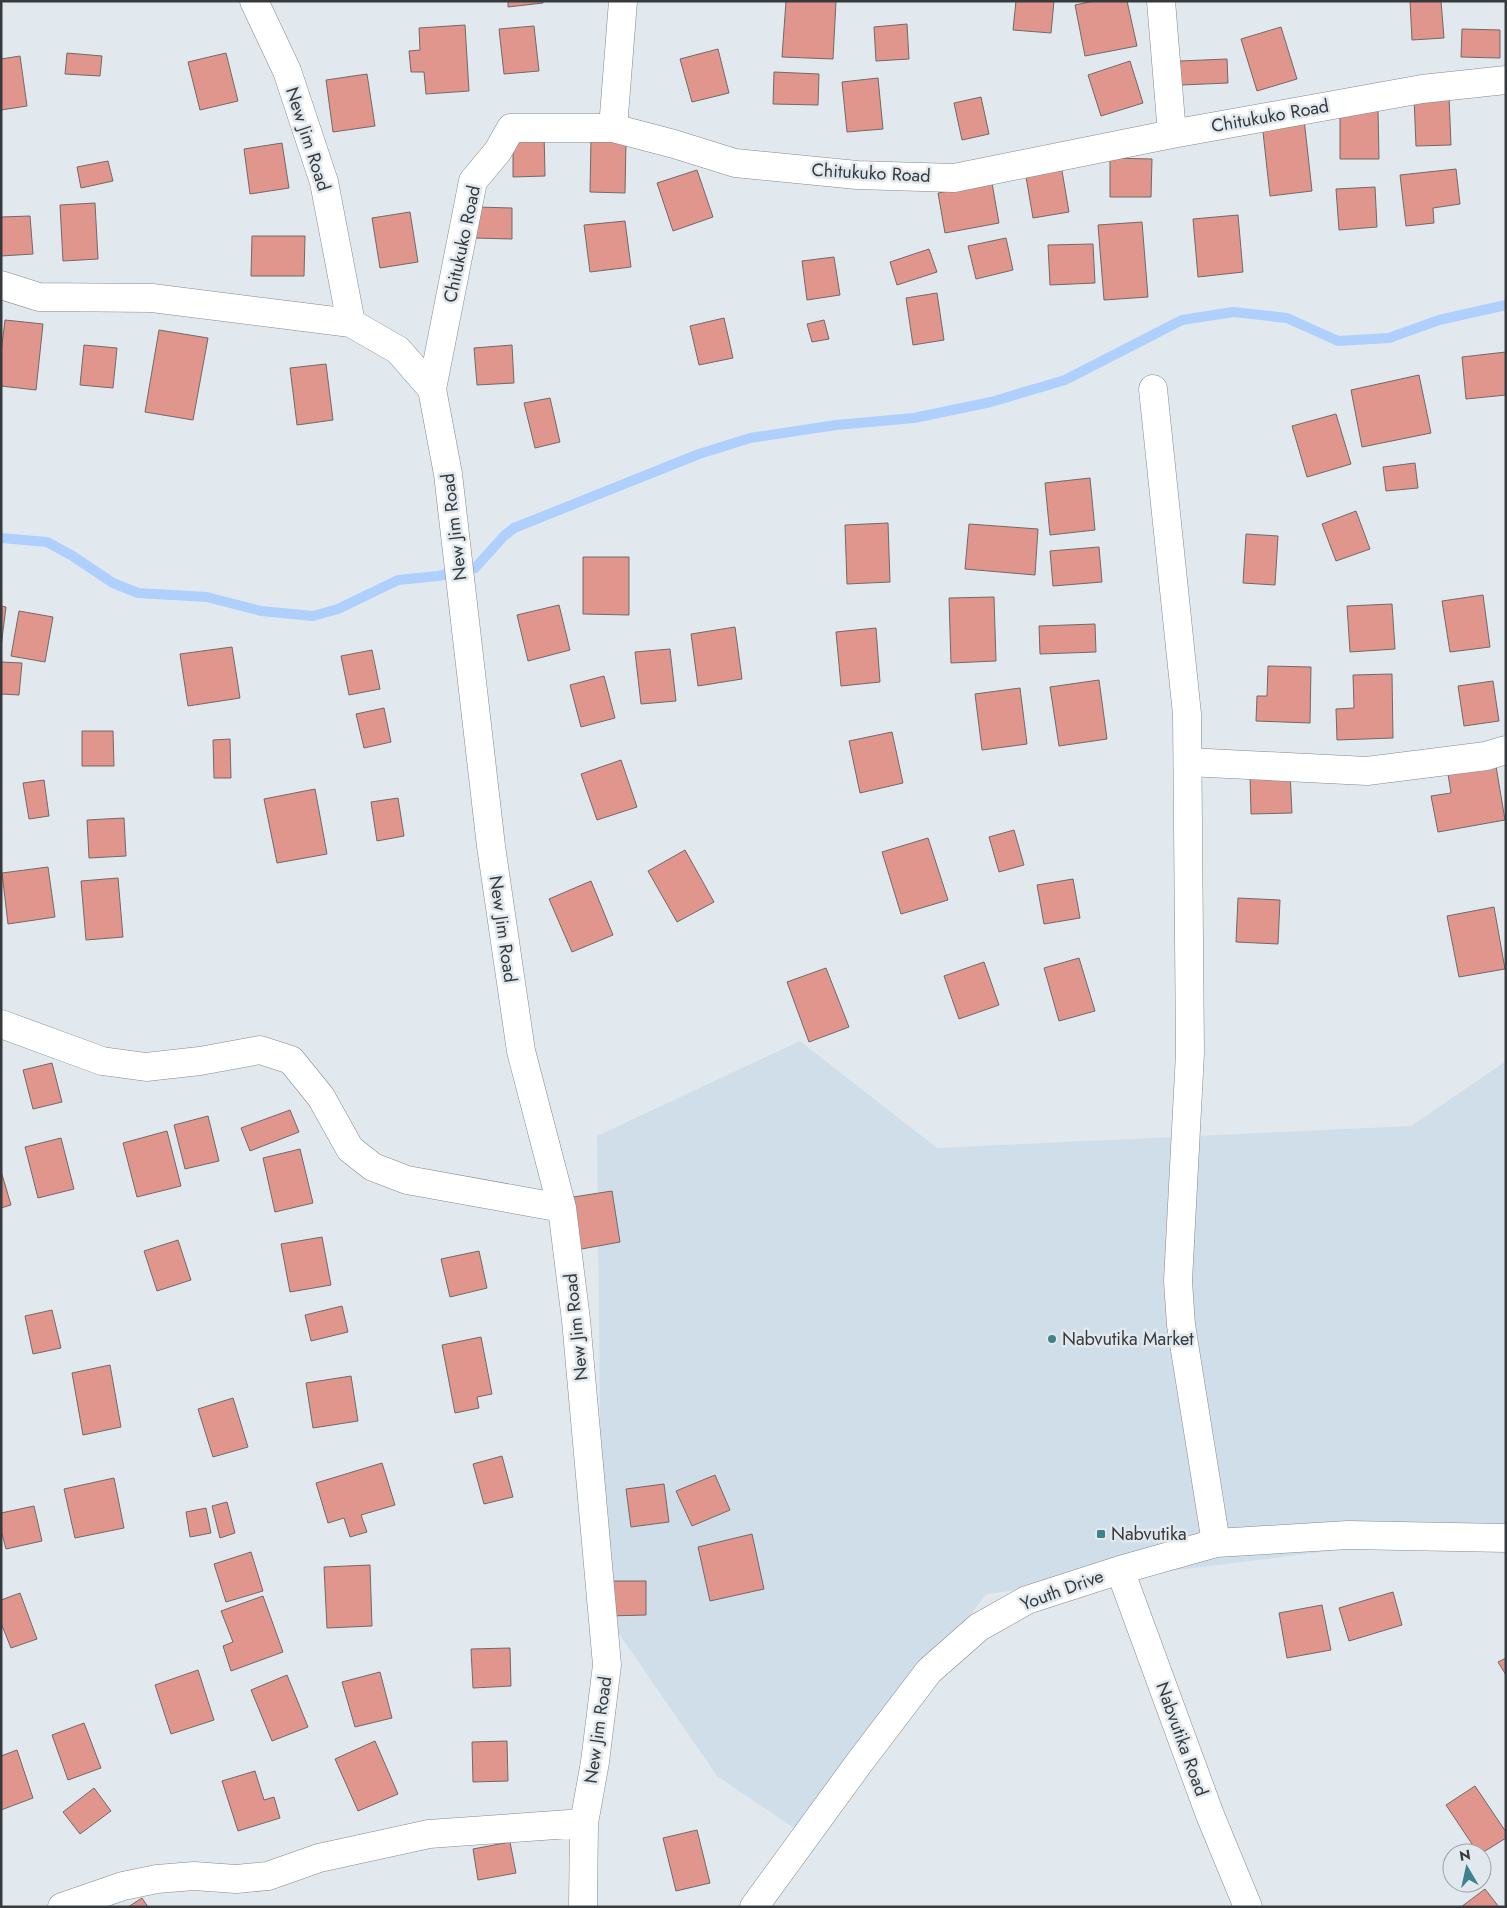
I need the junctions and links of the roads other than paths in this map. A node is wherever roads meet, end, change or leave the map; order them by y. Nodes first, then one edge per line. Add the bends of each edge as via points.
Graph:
1 (254, 1) edge
2 (623, 1) edge
3 (1161, 1) edge
4 (1506, 80) edge
5 (613, 128) junction
6 (1172, 134) junction
7 (1, 285) edge
8 (351, 322) junction
9 (432, 389) junction
10 (1153, 389) dead end
11 (1506, 750) edge
12 (1188, 762) junction
13 (1, 1024) edge
14 (562, 1208) junction
15 (1506, 1538) edge
16 (1216, 1543) junction
17 (1120, 1570) junction
18 (584, 1823) junction
19 (62, 1907) edge
20 (583, 1907) edge
21 (754, 1907) edge
22 (1248, 1907) edge

1 - 8 street, New Jim Road via 287,71 324,182
2 - 5 street
3 - 6 street
4 - 6 street, Chitukuko Road via 1422,88
5 - 6 street, Chitukuko Road via 735,163 858,175 954,178
5 - 9 street, Chitukuko Road via 511,128 498,151 473,181
7 - 8 street via 39,297 152,298
8 - 9 street via 398,350
9 - 14 street, New Jim Road via 447,466 491,846 520,1052
10 - 12 street via 1187,714
11 - 12 street via 1486,756 1367,771
12 - 16 street via 1190,1053 1178,1280 1181,1325
13 - 14 street via 102,1061 146,1067 260,1050 291,1060 321,1097 350,1149 373,1167 407,1180
14 - 18 street, New Jim Road via 576,1320 607,1665
15 - 16 street, Youth Drive via 1348,1535
16 - 17 street, Youth Drive
17 - 21 street, Youth Drive via 1027,1600 979,1627 929,1671
17 - 22 street, Nabvutika Road via 1210,1815
18 - 19 street via 430,1834 319,1858 268,1876 157,1878
18 - 20 street, New Jim Road

